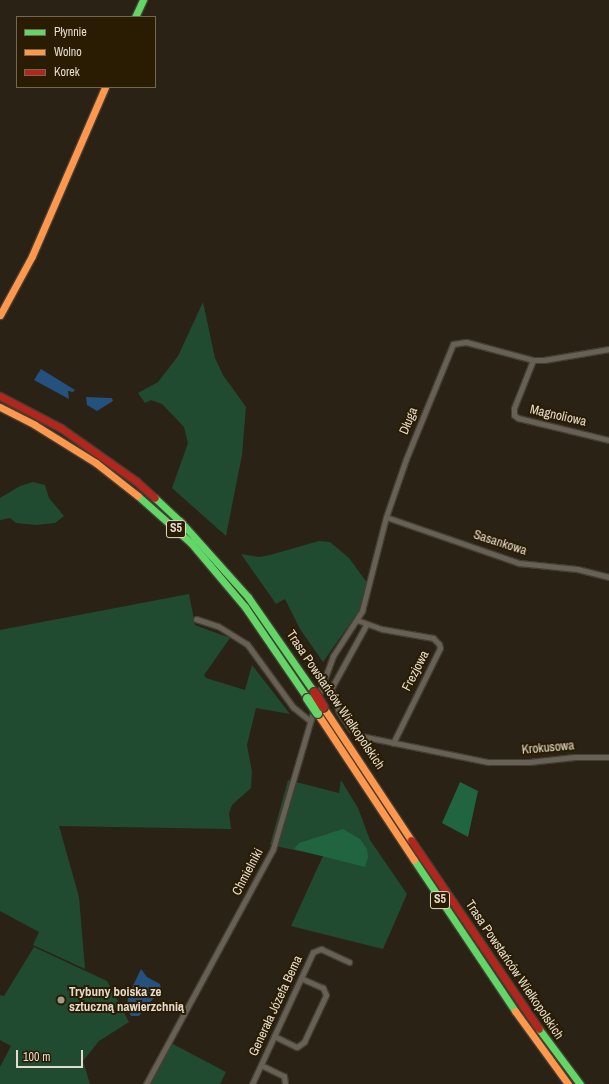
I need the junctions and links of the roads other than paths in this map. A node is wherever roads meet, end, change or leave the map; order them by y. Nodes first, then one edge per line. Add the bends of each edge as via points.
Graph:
1 (143, 0) edge
2 (135, 16) edge
3 (105, 88) edge
4 (2, 311) edge
5 (609, 349) edge
6 (533, 360) junction
7 (0, 396) edge
8 (0, 407) edge
9 (609, 440) edge
10 (386, 517) junction
11 (609, 577) edge
12 (196, 620) dead end
13 (357, 620) junction
14 (366, 625) junction
15 (333, 656) joint
16 (311, 695) junction
17 (320, 710) junction
18 (310, 721) junction
19 (393, 743) junction
20 (609, 756) edge
21 (349, 962) dead end
22 (301, 978) junction
23 (274, 1036) junction
24 (261, 1065) junction
25 (146, 1084) edge
26 (252, 1084) edge
27 (285, 1084) edge
28 (568, 1084) edge
29 (580, 1084) edge

1 - 2 main road
3 - 4 main road via 35,249
5 - 6 street, Długa
6 - 9 street, Magnoliowa via 514,408 514,415
6 - 10 street, Długa via 466,342 453,344 447,353
7 - 16 main road, Trasa Powstańców Wielkopolskich / S5 via 61,428 91,448 136,481 180,521 248,597
8 - 16 main road, Trasa Powstańców Wielkopolskich / S5 via 35,425 96,463 152,507 191,543 245,607
10 - 11 street, Sasankowa via 519,563 577,569
10 - 13 street, Długa via 367,597
12 - 18 street via 218,626 247,644 293,707
13 - 14 street, Frezjowa
13 - 15 street, Długa
14 - 19 street, Krokusowa via 331,689 333,701 351,729 362,736
14 - 19 street, Frezjowa via 432,638 440,648
15 - 18 street, Chmielniki
16 - 17 main road, Trasa Powstańców Wielkopolskich / S5, bridge
17 - 28 main road, Trasa Powstańców Wielkopolskich / S5 via 506,999
17 - 29 main road, Trasa Powstańców Wielkopolskich / S5 via 517,999
18 - 25 street, Chmielniki via 272,849
19 - 20 street, Krokusowa via 488,762 530,762 575,756
21 - 22 street, Generała Józefa Bema via 316,949
22 - 23 street, Generała Józefa Bema
22 - 23 street via 322,988 326,995 304,1042 297,1047
23 - 24 street, Generała Józefa Bema
24 - 26 street, Generała Józefa Bema
24 - 27 street via 284,1076

